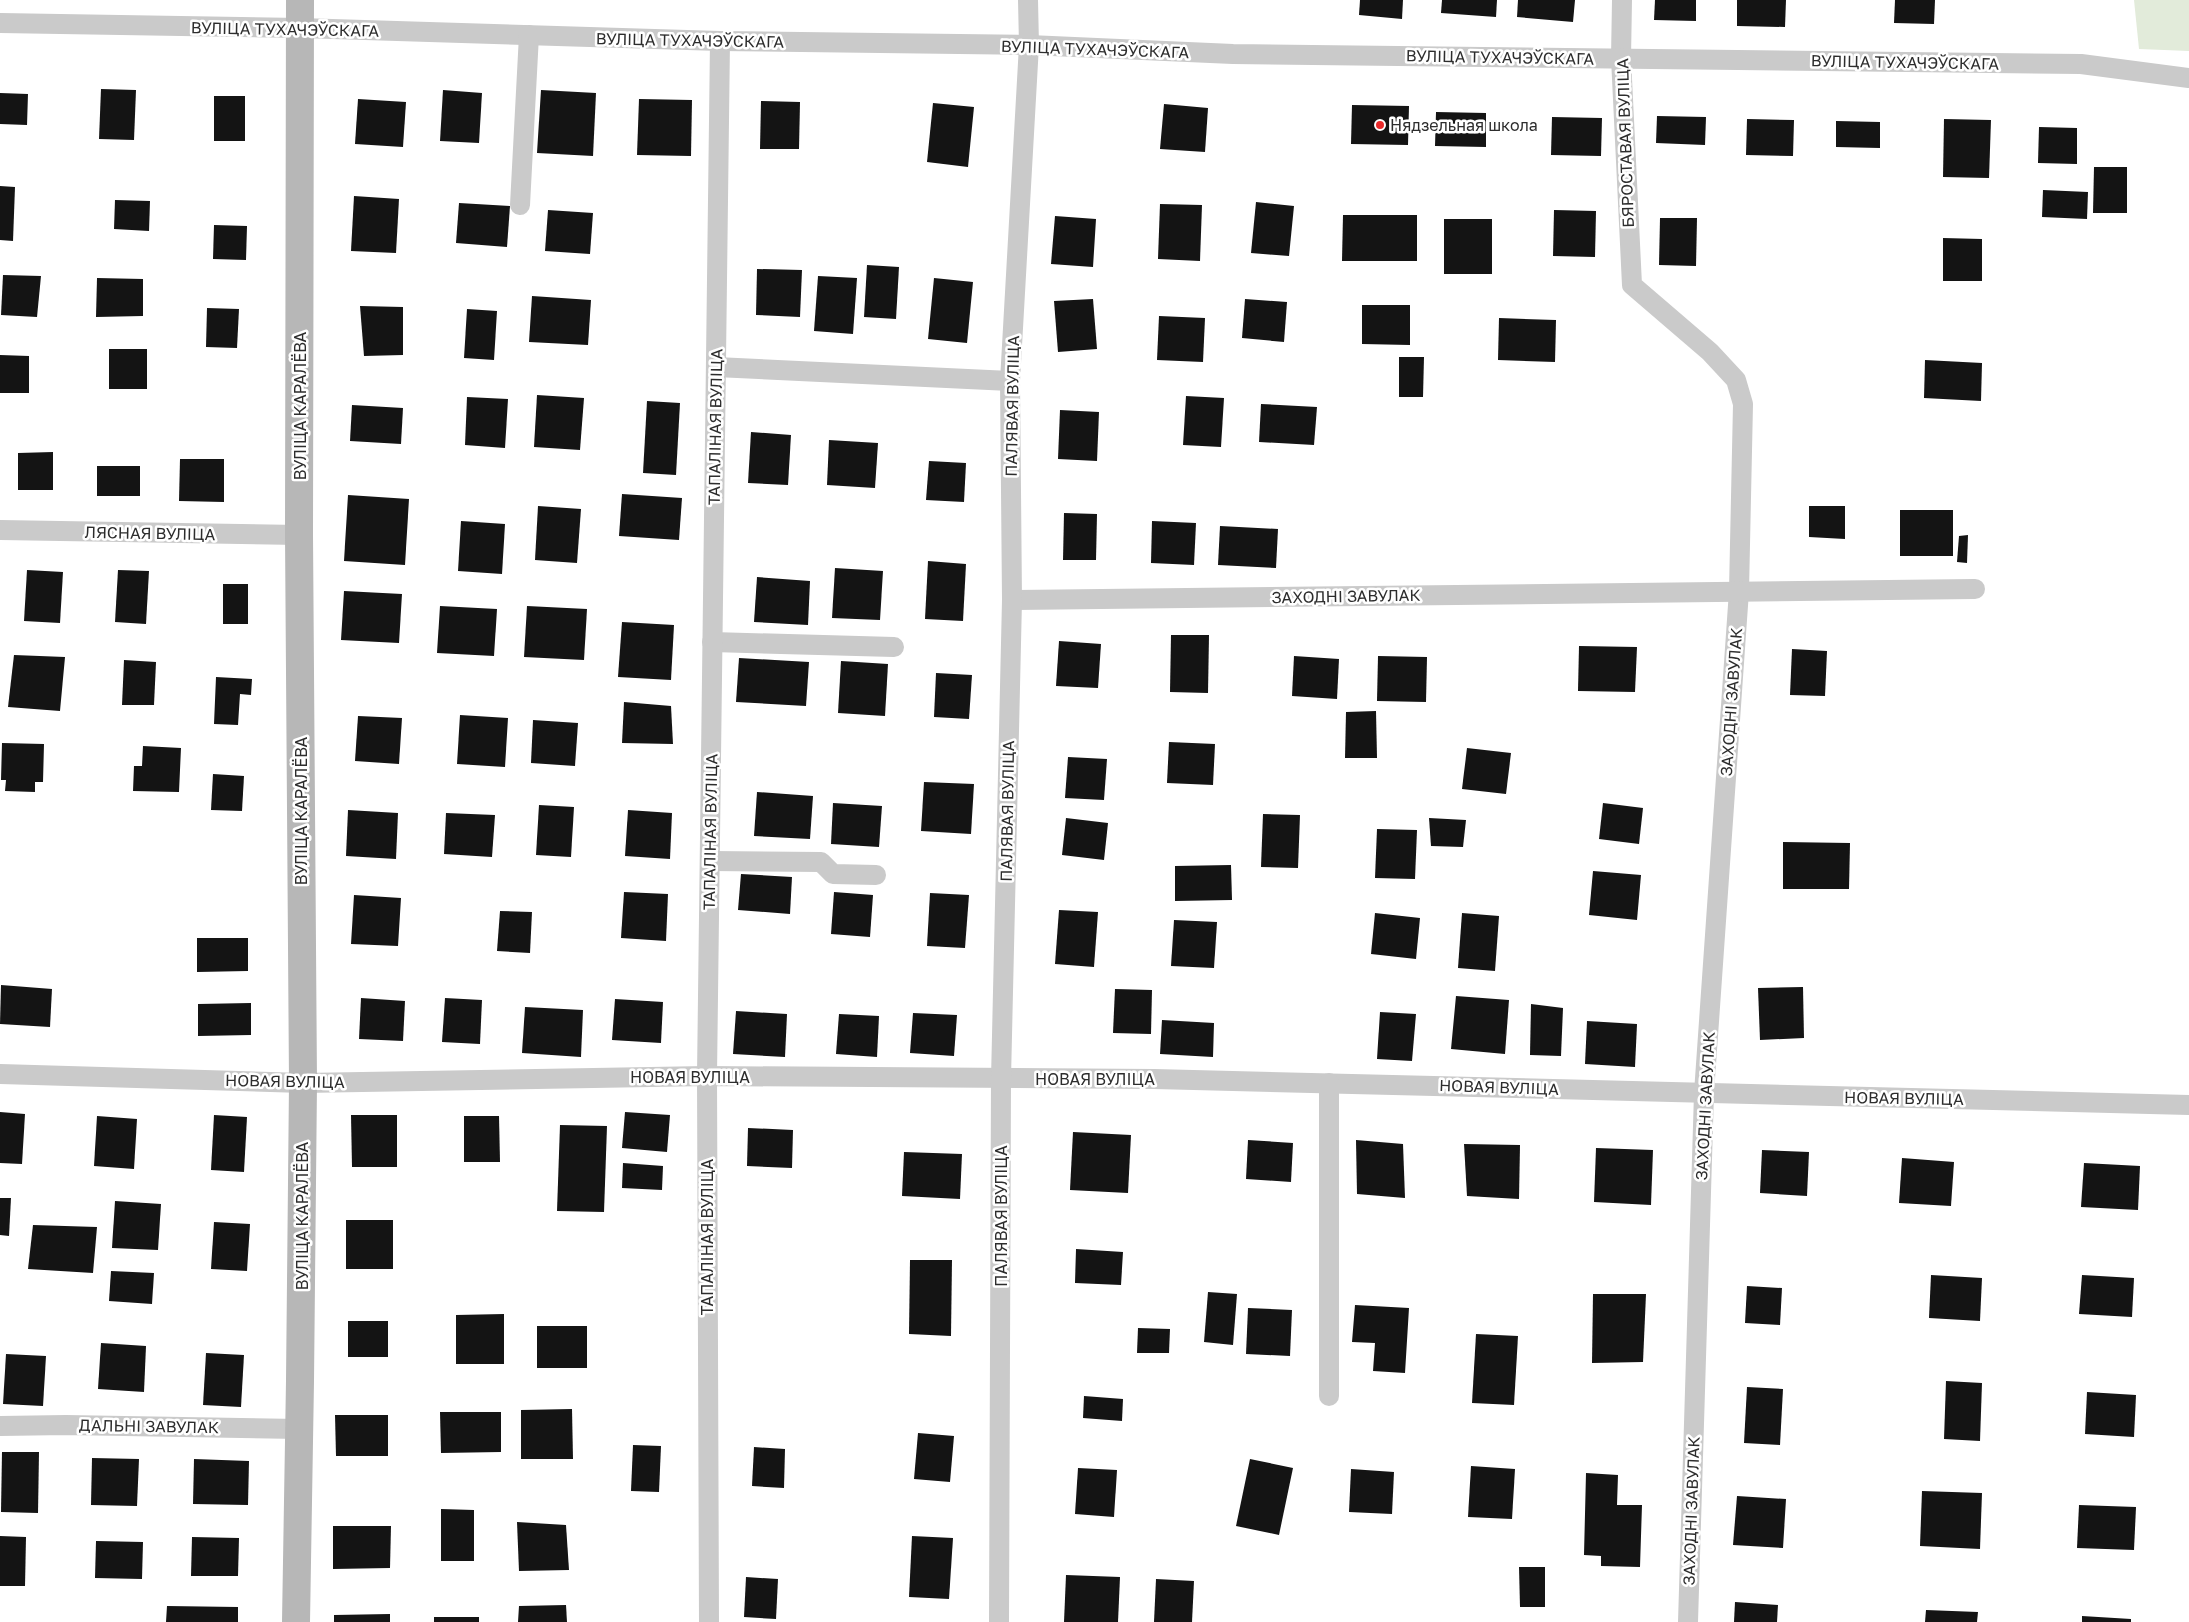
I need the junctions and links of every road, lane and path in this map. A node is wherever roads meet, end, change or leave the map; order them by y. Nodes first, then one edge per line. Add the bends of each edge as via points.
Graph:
1 (300, 0) edge
2 (1028, 0) edge
3 (1622, 0) edge
4 (0, 23) edge
5 (300, 28) junction
6 (529, 35) junction
7 (720, 41) junction
8 (1029, 45) junction
9 (1621, 58) junction
10 (2189, 78) edge
11 (520, 205) dead end
12 (1632, 285) joint
13 (716, 367) junction
14 (1010, 381) junction
15 (0, 530) edge
16 (299, 535) junction
17 (1975, 589) dead end
18 (1739, 591) junction
19 (1012, 600) junction
20 (712, 642) junction
21 (894, 647) dead end
22 (710, 861) junction
23 (876, 875) dead end
24 (0, 1074) edge
25 (707, 1076) junction
26 (1001, 1079) junction
27 (303, 1083) junction
28 (1328, 1083) junction
29 (1704, 1093) junction
30 (2189, 1104) edge
31 (1329, 1396) dead end
32 (0, 1426) edge
33 (299, 1428) junction
34 (296, 1622) edge
35 (709, 1622) edge
36 (999, 1622) edge
37 (1688, 1622) edge

1 - 5 main road, ВУЛІЦА КАРАЛЁВА
2 - 8 street, ПАЛЯВАЯ ВУЛІЦА
3 - 9 street, БЯРОСТАВАЯ ВУЛІЦА
4 - 5 street, ВУЛІЦА ТУХАЧЭЎСКАГА
5 - 6 street, ВУЛІЦА ТУХАЧЭЎСКАГА
5 - 16 main road, ВУЛІЦА КАРАЛЁВА
6 - 7 street, ВУЛІЦА ТУХАЧЭЎСКАГА
6 - 11 street
7 - 8 street, ВУЛІЦА ТУХАЧЭЎСКАГА
7 - 13 street, ТАПАЛІНАЯ ВУЛІЦА
8 - 9 street, ВУЛІЦА ТУХАЧЭЎСКАГА via 1233,54
8 - 14 street, ПАЛЯВАЯ ВУЛІЦА
9 - 10 street, ВУЛІЦА ТУХАЧЭЎСКАГА via 2081,64
9 - 12 street, БЯРОСТАВАЯ ВУЛІЦА
12 - 18 street, ЗАХОДНІ ЗАВУЛАК via 1710,352 1736,380 1743,404
13 - 14 street
13 - 20 street, ТАПАЛІНАЯ ВУЛІЦА
14 - 19 street, ПАЛЯВАЯ ВУЛІЦА
15 - 16 street, ЛЯСНАЯ ВУЛІЦА
16 - 27 main road, ВУЛІЦА КАРАЛЁВА
17 - 18 street, ЗАХОДНІ ЗАВУЛАК
18 - 19 street, ЗАХОДНІ ЗАВУЛАК
18 - 29 street, ЗАХОДНІ ЗАВУЛАК
19 - 26 street, ПАЛЯВАЯ ВУЛІЦА
20 - 21 street
20 - 22 street, ТАПАЛІНАЯ ВУЛІЦА
22 - 23 street via 821,862 833,874
22 - 25 street, ТАПАЛІНАЯ ВУЛІЦА
24 - 27 street, НОВАЯ ВУЛІЦА
25 - 26 street, НОВАЯ ВУЛІЦА
25 - 27 street, НОВАЯ ВУЛІЦА
25 - 35 street, ТАПАЛІНАЯ ВУЛІЦА
26 - 28 street, НОВАЯ ВУЛІЦА
26 - 36 street, ПАЛЯВАЯ ВУЛІЦА
27 - 33 main road, ВУЛІЦА КАРАЛЁВА
28 - 29 street, НОВАЯ ВУЛІЦА
28 - 31 street
29 - 30 street, НОВАЯ ВУЛІЦА
29 - 37 street, ЗАХОДНІ ЗАВУЛАК
32 - 33 street, ДАЛЬНІ ЗАВУЛАК
33 - 34 main road, ВУЛІЦА КАРАЛЁВА

